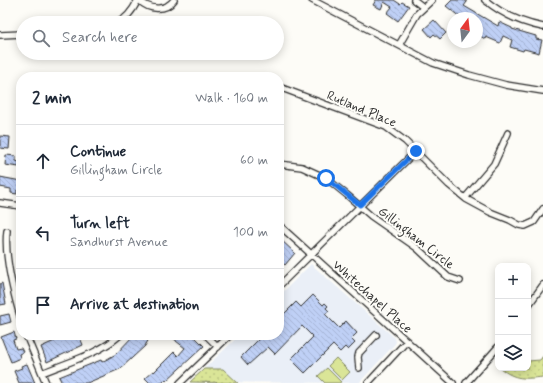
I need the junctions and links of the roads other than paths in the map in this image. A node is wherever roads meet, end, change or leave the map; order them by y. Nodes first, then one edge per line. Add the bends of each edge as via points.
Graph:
1 (139, 0) edge
2 (174, 0) edge
3 (312, 0) edge
4 (414, 0) edge
5 (432, 0) edge
6 (485, 0) edge
7 (423, 8) junction
8 (126, 16) edge
9 (543, 27) edge
10 (16, 34) edge
11 (0, 35) edge
12 (399, 45) junction
13 (284, 89) edge
14 (543, 91) edge
15 (508, 132) dead end
16 (416, 151) junction
17 (284, 165) edge
18 (465, 198) junction
19 (0, 203) edge
20 (16, 205) edge
21 (360, 205) junction
22 (543, 209) edge
23 (284, 230) edge
24 (6, 231) dead end
25 (310, 254) junction
26 (284, 281) edge
27 (460, 281) dead end
28 (543, 285) edge
29 (16, 301) edge
30 (531, 302) edge
31 (376, 335) dead end
32 (28, 340) edge
33 (114, 340) edge
34 (211, 340) edge
35 (225, 340) edge
36 (407, 341) junction
37 (218, 347) junction
38 (495, 351) edge
39 (359, 368) dead end
40 (42, 373) junction
41 (46, 383) edge
42 (180, 383) edge
43 (368, 383) edge
44 (453, 383) edge
45 (466, 383) edge

1 - 2 street via 151,8 158,8 166,7
1 - 8 street
3 - 12 street
4 - 7 street
5 - 7 street
6 - 9 street via 511,17
7 - 12 street via 411,22
10 - 11 street
12 - 14 street via 434,63 469,76
13 - 16 street, Rutland Place via 386,127
15 - 18 street via 494,164
16 - 18 street, Rutland Place
16 - 21 street
17 - 21 street, Gillingham Circle via 302,168 326,178
18 - 22 street, Rutland Place via 525,226 534,222
19 - 20 street
21 - 25 street
21 - 27 street, Gillingham Circle via 371,216 417,248 448,277
23 - 25 street, Whitechapel Place
24 - 29 street
25 - 26 street
25 - 36 street, Whitechapel Place
28 - 30 street
31 - 39 street via 359,353
32 - 40 street
33 - 40 street via 100,349
34 - 37 street
35 - 37 street
36 - 43 street
36 - 44 street, Whitechapel Place
37 - 42 street
38 - 45 street
40 - 41 street

